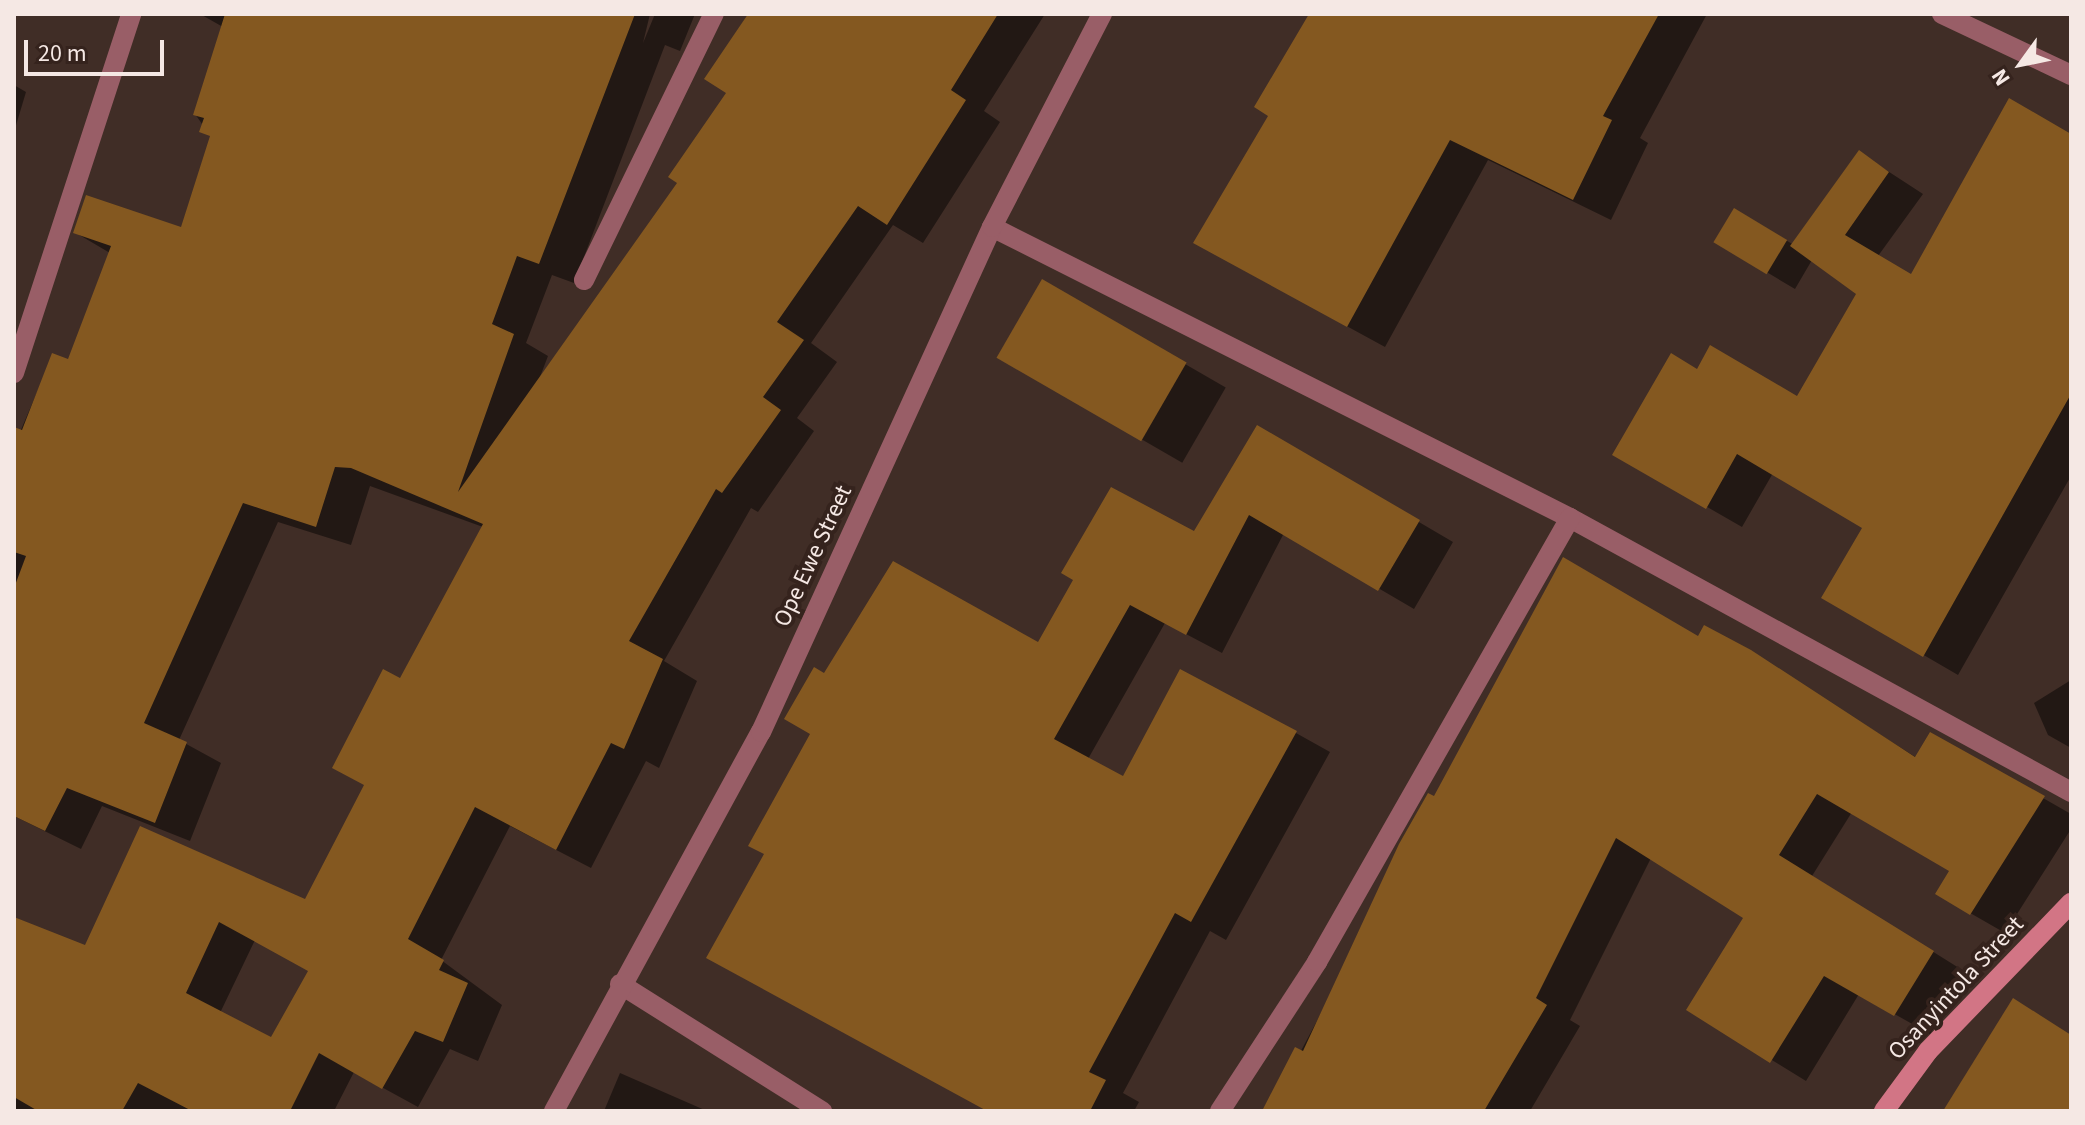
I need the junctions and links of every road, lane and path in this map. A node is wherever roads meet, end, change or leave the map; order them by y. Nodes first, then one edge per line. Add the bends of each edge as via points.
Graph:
1 (131, 14) edge
2 (714, 14) edge
3 (1102, 14) edge
4 (1942, 14) edge
5 (2071, 75) edge
6 (992, 227) junction
7 (584, 280) dead end
8 (14, 373) edge
9 (1570, 518) junction
10 (2071, 792) edge
11 (2071, 903) edge
12 (620, 984) junction
13 (554, 1111) edge
14 (822, 1111) edge
15 (1220, 1111) edge
16 (1884, 1111) edge

1 - 8 street
2 - 7 street
3 - 6 street, Ope Ewe Street
4 - 5 street
6 - 9 street
6 - 12 street, Ope Ewe Street via 761,732
9 - 10 street
9 - 15 street via 1317,962
11 - 16 street, Osanyintola Street via 1928,1051
12 - 13 street, Ope Ewe Street
12 - 14 street

